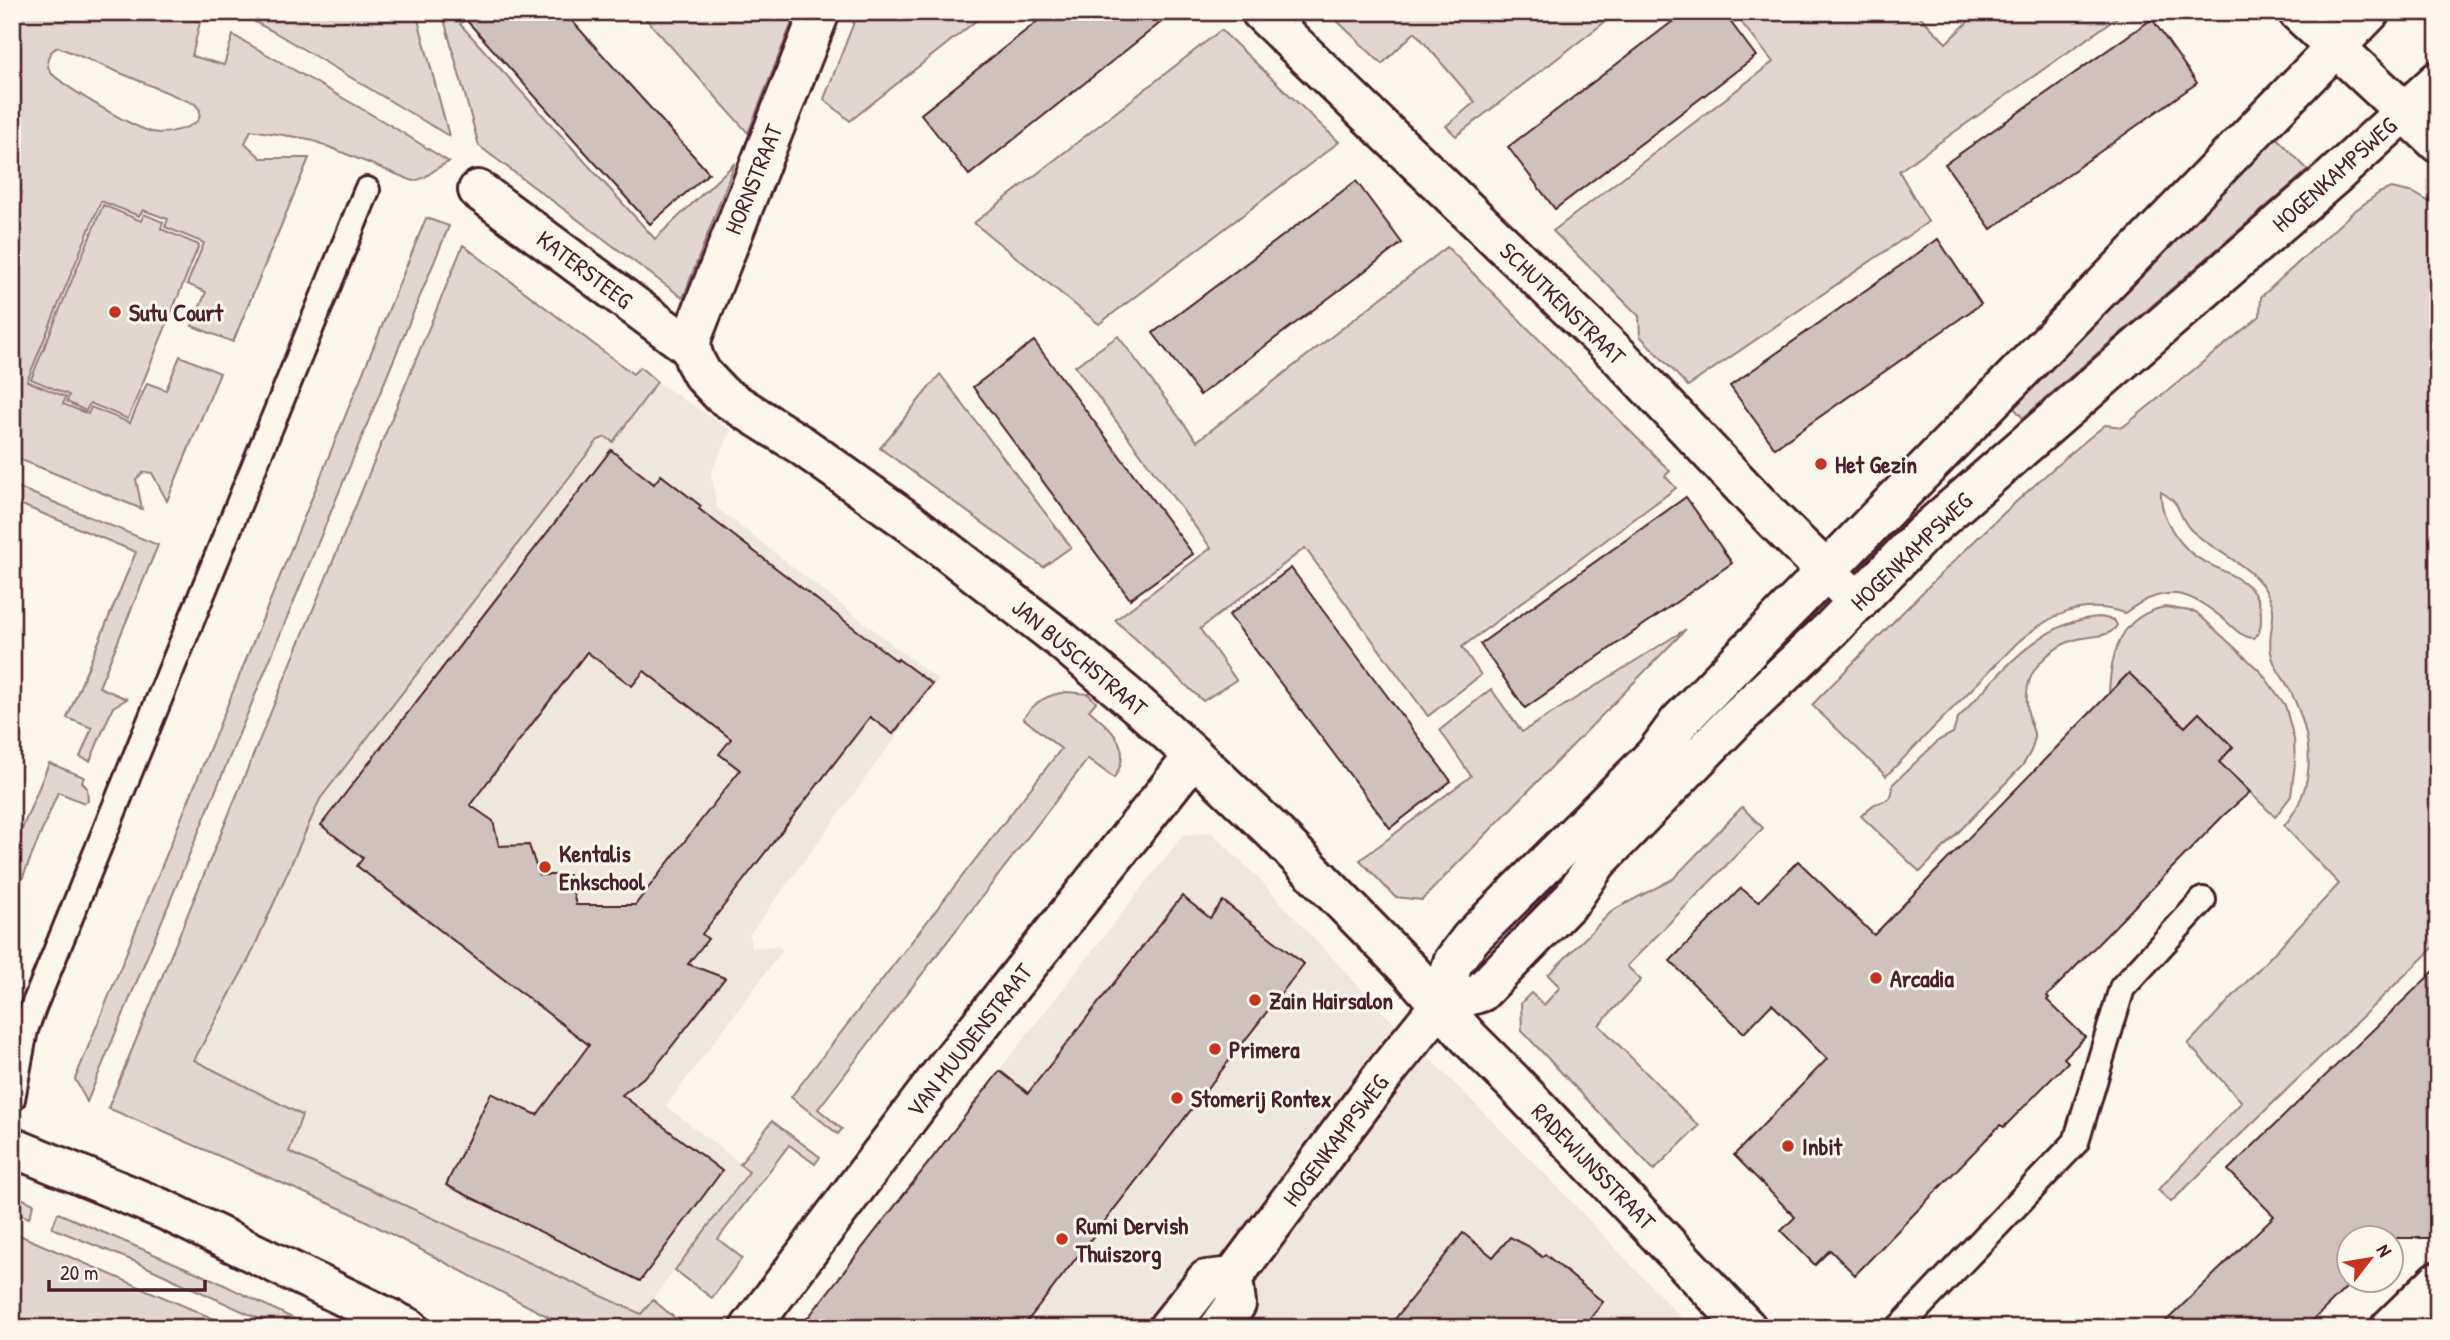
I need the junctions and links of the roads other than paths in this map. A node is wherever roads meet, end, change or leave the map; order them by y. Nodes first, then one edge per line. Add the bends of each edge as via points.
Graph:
1 (820, 12) edge
2 (1261, 12) edge
3 (2298, 12) edge
4 (2370, 12) edge
5 (2336, 48) junction
6 (2438, 81) edge
7 (2403, 111) junction
8 (2438, 143) edge
9 (368, 190) dead end
10 (478, 190) dead end
11 (691, 348) junction
12 (1825, 571) junction
13 (1858, 602) junction
14 (1194, 756) junction
15 (2203, 900) dead end
16 (1440, 1005) junction
17 (19, 1028) edge
18 (12, 1099) edge
19 (12, 1147) edge
20 (1233, 1278) junction
21 (2438, 1281) edge
22 (409, 1328) edge
23 (750, 1328) edge
24 (1168, 1328) edge
25 (1219, 1328) edge
26 (1747, 1328) edge
27 (1899, 1328) edge
28 (2390, 1328) edge

1 - 11 street, HORNSTRAAT via 704,303
2 - 12 street, SCHUTKENSTRAAT via 1620,357
3 - 5 street
4 - 5 street, HOGENKAMPSWEG
5 - 7 street
5 - 12 street, HOGENKAMPSWEG
6 - 7 street, HOGENKAMPSWEG
7 - 8 street
7 - 13 street, HOGENKAMPSWEG via 1932,526
9 - 17 lane
10 - 11 street, KATERSTEEG
11 - 14 street, JAN BUSCHSTRAAT via 702,374 722,396 812,452 922,532 1059,638
12 - 13 street, SCHUTKENSTRAAT
12 - 16 street, HOGENKAMPSWEG via 1679,722 1654,755 1471,939 1453,962
13 - 16 street, HOGENKAMPSWEG via 1597,862 1572,899 1481,992
14 - 16 street, JAN BUSCHSTRAAT
14 - 23 street, VAN MUUDENSTRAAT via 945,1069
15 - 27 lane via 2122,988 2076,1142
16 - 20 street, HOGENKAMPSWEG
16 - 26 street, RADEWIJNSSTRAAT
17 - 18 lane
19 - 22 street via 165,1210
20 - 24 street via 1206,1280
20 - 25 street via 1236,1304
21 - 28 street

